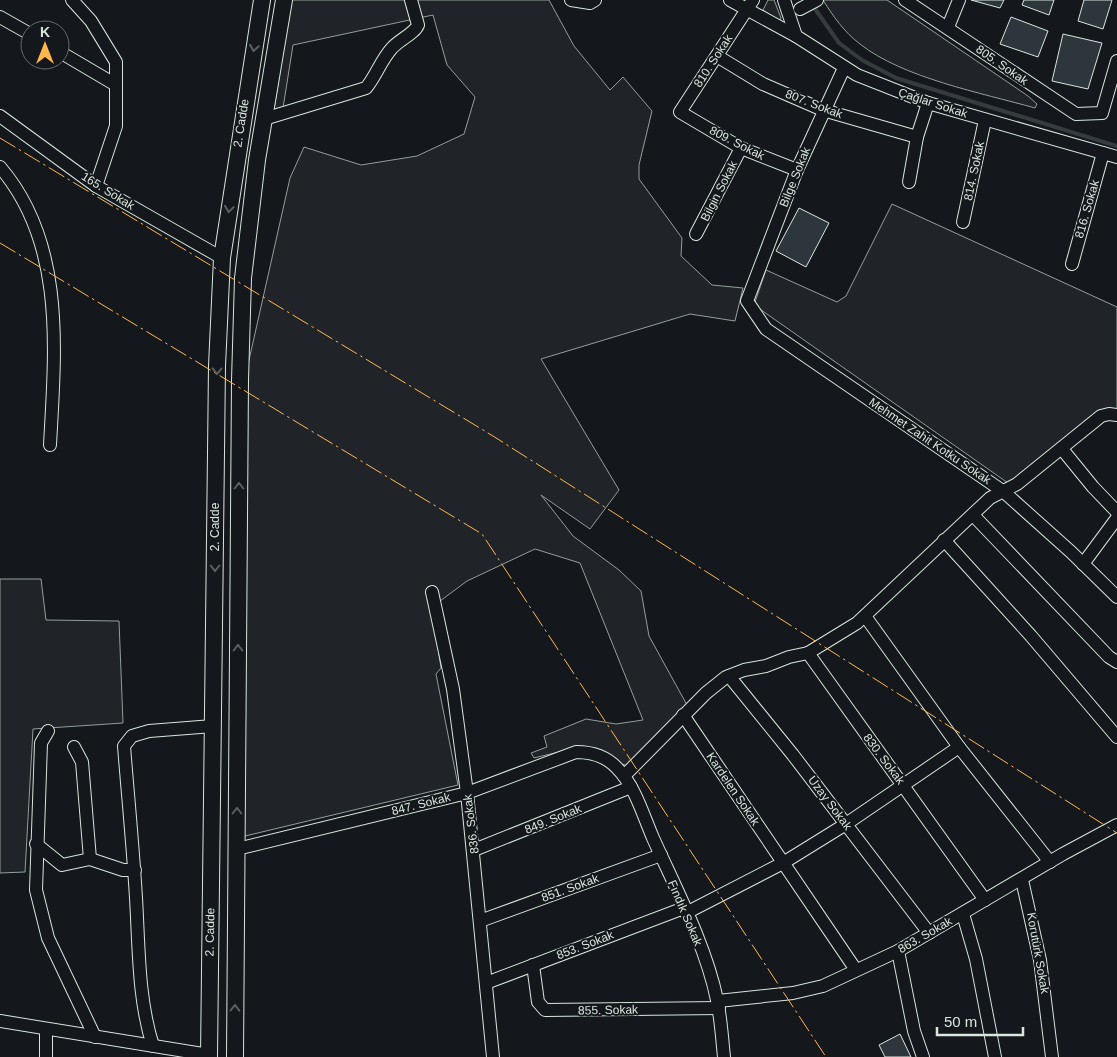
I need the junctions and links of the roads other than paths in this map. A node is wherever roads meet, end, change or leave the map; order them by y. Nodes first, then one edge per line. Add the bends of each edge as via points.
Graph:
1 (72, 0) edge
2 (262, 0) edge
3 (284, 0) edge
4 (411, 0) edge
5 (571, 0) edge
6 (730, 0) edge
7 (784, 0) edge
8 (817, 0) edge
9 (905, 0) edge
10 (959, 0) edge
11 (593, 2) edge
12 (750, 5) edge
13 (800, 9) dead end
14 (0, 17) edge
15 (948, 27) junction
16 (20, 28) edge
17 (796, 36) junction
18 (717, 56) junction
19 (70, 58) edge
20 (1117, 61) edge
21 (844, 68) junction
22 (116, 85) junction
23 (928, 103) junction
24 (823, 110) junction
25 (680, 112) joint
26 (0, 116) edge
27 (264, 119) junction
28 (985, 120) junction
29 (917, 137) junction
30 (741, 148) junction
31 (1103, 153) junction
32 (1117, 157) edge
33 (0, 167) edge
34 (797, 170) junction
35 (908, 182) dead end
36 (96, 186) junction
37 (963, 222) dead end
38 (696, 234) dead end
39 (222, 258) junction
40 (1072, 264) dead end
41 (751, 290) joint
42 (1117, 415) edge
43 (50, 445) dead end
44 (1062, 449) junction
45 (1004, 492) junction
46 (1117, 512) edge
47 (973, 515) junction
48 (1117, 518) edge
49 (944, 540) junction
50 (1083, 564) junction
51 (432, 592) dead end
52 (1117, 597) edge
53 (865, 616) junction
54 (808, 653) junction
55 (1117, 662) edge
56 (729, 676) junction
57 (683, 715) junction
58 (214, 726) junction
59 (48, 731) dead end
60 (1117, 736) edge
61 (74, 747) dead end
62 (959, 747) junction
63 (624, 776) junction
64 (903, 784) junction
65 (631, 787) junction
66 (467, 792) junction
67 (846, 824) junction
68 (1117, 825) edge
69 (36, 844) junction
70 (237, 849) junction
71 (474, 850) junction
72 (661, 855) junction
73 (90, 859) junction
74 (1050, 862) junction
75 (783, 863) junction
76 (135, 870) junction
77 (1022, 880) junction
78 (985, 900) junction
79 (685, 911) junction
80 (962, 914) junction
81 (480, 921) junction
82 (929, 932) junction
83 (898, 952) junction
84 (533, 965) junction
85 (856, 970) junction
86 (486, 983) junction
87 (718, 1005) junction
88 (0, 1021) edge
89 (46, 1029) junction
90 (95, 1037) junction
91 (153, 1046) junction
92 (208, 1056) edge
93 (46, 1057) edge
94 (235, 1057) edge
95 (493, 1057) edge
96 (724, 1057) edge
97 (923, 1057) edge
98 (995, 1057) edge
99 (1052, 1057) edge

1 - 22 street via 91,21 116,62
2 -> 39 main road, 2. Cadde
3 - 27 main road, 2. Cadde
4 - 27 street via 418,25 415,31 402,38 390,51 366,88
5 - 11 street
6 - 12 street, Çağlar Sokak
7 - 17 street
8 - 13 street
9 - 15 street, 805. Sokak
10 - 15 street
12 - 17 street, Çağlar Sokak
12 - 18 street, 810. Sokak
14 - 16 street
15 - 20 street, 805. Sokak via 1076,114 1102,112
17 - 21 street, Çağlar Sokak
18 - 24 street, 807. Sokak via 763,84
18 - 25 street, 810. Sokak
19 - 22 street
21 - 23 street, Çağlar Sokak
21 - 24 street, Bilge Sokak
22 - 36 street via 116,126
23 - 28 street, Çağlar Sokak
23 - 29 street
24 - 29 street, 807. Sokak
24 - 34 street, Bilge Sokak
25 - 30 street, 809. Sokak
26 - 36 street, 165. Sokak
70 -> 27 main road, 2. Cadde via 242,287
28 - 31 street, Çağlar Sokak
28 - 37 street, 814. Sokak
29 - 35 street
30 - 34 street, 809. Sokak
30 - 38 street, Bilgin Sokak
31 - 32 street, Çağlar Sokak
31 - 40 street, 816. Sokak
33 - 43 street via 14,183 45,254 55,340
34 - 41 street, Bilge Sokak
36 - 39 street, 165. Sokak
39 -> 58 main road, 2. Cadde via 216,366
41 - 45 street, Mehmet Zahit Kotku Sokak via 747,301 766,329
42 - 44 street via 1101,416
44 - 45 street
44 - 46 street
45 - 47 street via 990,498
45 - 50 street, Mehmet Zahit Kotku Sokak
47 - 49 street
47 - 55 street
48 - 50 street
49 - 53 street
49 - 60 street
50 - 52 street, Mehmet Zahit Kotku Sokak
51 - 66 street, 836. Sokak via 453,689
53 - 54 street
53 - 62 street
54 - 56 street
54 - 64 street, 830. Sokak
56 - 57 street
56 - 67 street, Uzay Sokak
57 - 63 street
57 - 75 street, Kardelen Sokak
58 - 76 street via 150,731 132,736 124,746
58 - 92 main road, 2. Cadde
59 - 69 street via 41,743
61 - 73 street via 82,762
62 - 64 street
62 - 74 street
63 - 65 street, Fındık Sokak
63 - 66 street, 847. Sokak via 600,755 576,752
64 - 67 street
64 - 78 street, 830. Sokak
65 - 71 street, 849. Sokak
65 - 72 street, Fındık Sokak
66 - 70 street, 847. Sokak
66 - 71 street, 836. Sokak
67 - 75 street
67 - 82 street, Uzay Sokak
68 - 74 street, 863. Sokak
69 - 73 street via 62,865
69 - 90 street via 36,890 48,938
94 -> 70 main road, 2. Cadde
71 - 81 street, 836. Sokak
72 - 79 street, Fındık Sokak
72 - 81 street, 851. Sokak
73 - 76 street via 123,870
74 - 77 street, 863. Sokak
75 - 79 street
75 - 85 street, Kardelen Sokak
76 - 91 street via 142,999
77 - 78 street, 863. Sokak
77 - 99 street, Korutürk Sokak via 1040,960
78 - 80 street, 863. Sokak
79 - 84 street, 853. Sokak
79 - 87 street, Fındık Sokak via 710,974
80 - 82 street, 863. Sokak
80 - 98 street via 976,959
81 - 86 street, 836. Sokak
82 - 83 street, 863. Sokak
83 - 85 street, 863. Sokak
83 - 97 street via 914,1031
84 - 86 street, 853. Sokak
84 - 87 street, 855. Sokak via 538,1002 545,1010
85 - 87 street, 863. Sokak via 823,986
86 - 95 street, 836. Sokak
87 - 96 street, Fındık Sokak
88 - 89 street
89 - 90 street
89 - 93 street
90 - 91 street
91 - 92 street

